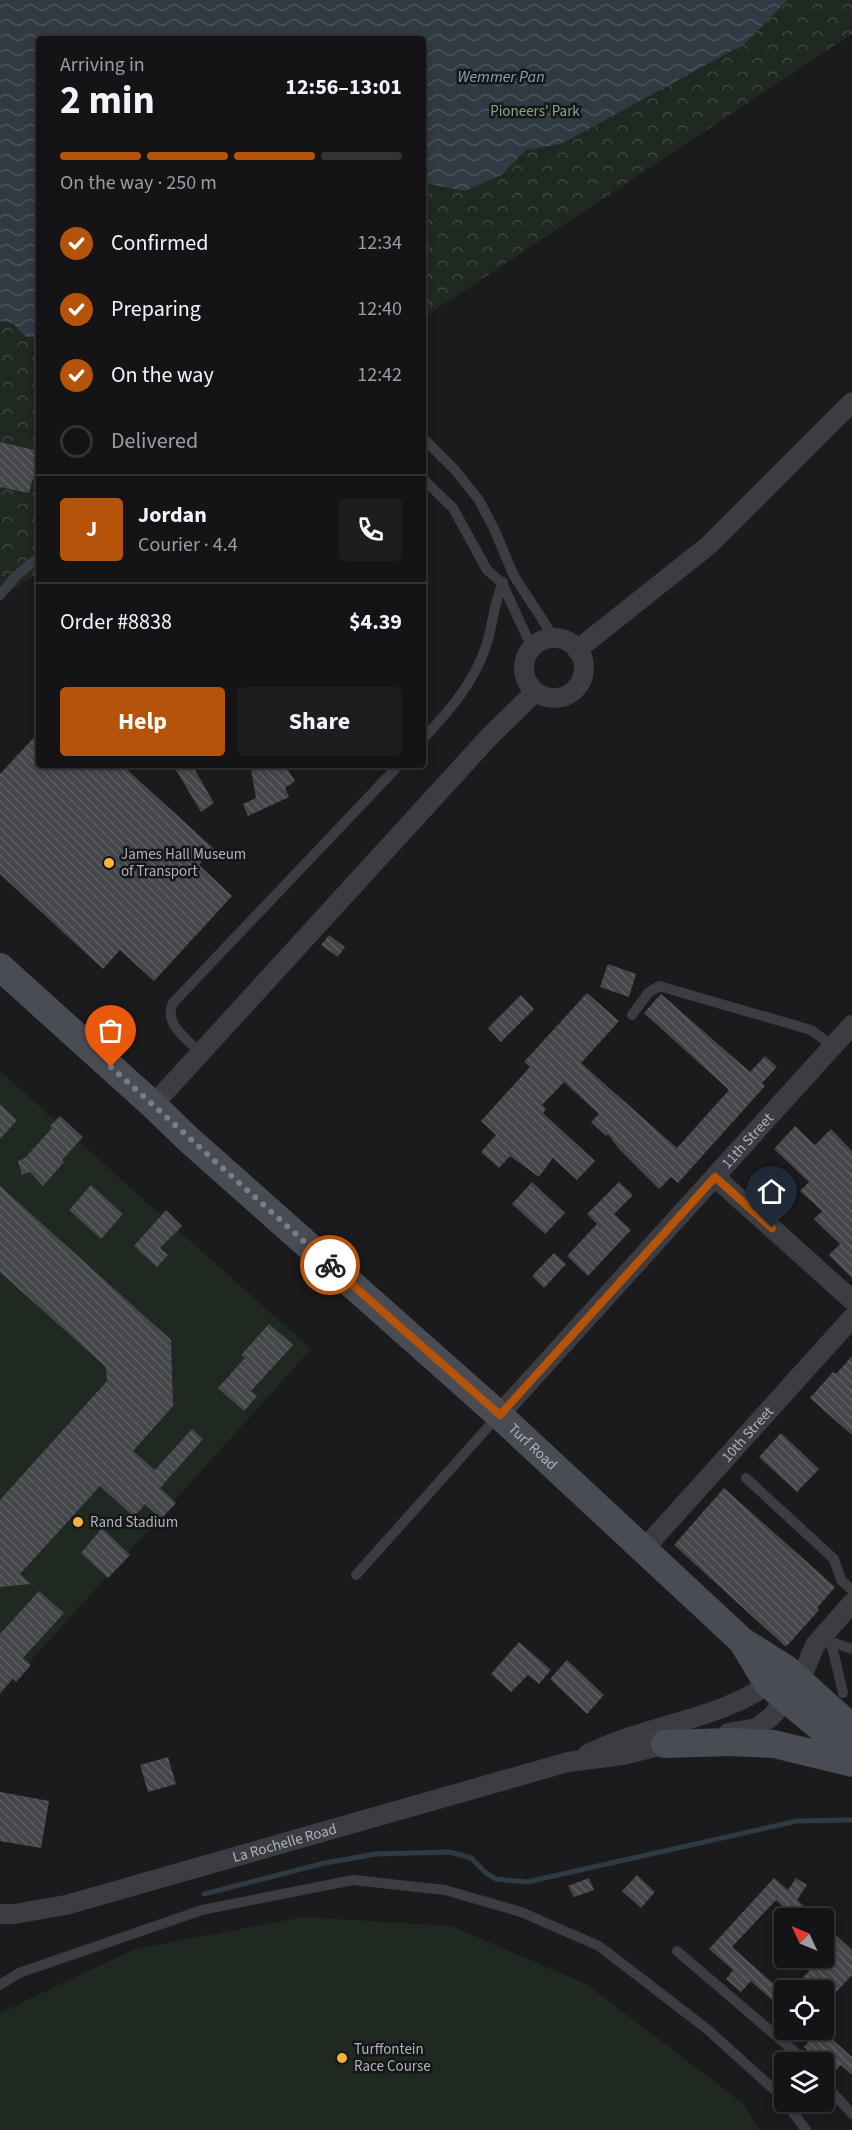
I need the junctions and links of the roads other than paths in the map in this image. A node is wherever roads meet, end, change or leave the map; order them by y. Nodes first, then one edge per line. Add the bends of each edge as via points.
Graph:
1 (852, 402) edge
2 (426, 441) edge
3 (426, 481) edge
4 (36, 559) edge
5 (514, 576) junction
6 (502, 583) junction
7 (0, 595) edge
8 (555, 639) junction
9 (532, 648) junction
10 (577, 650) junction
11 (535, 692) junction
12 (426, 736) edge
13 (396, 768) edge
14 (0, 968) edge
15 (632, 1015) dead end
16 (846, 1035) edge
17 (201, 1053) junction
18 (153, 1105) junction
19 (715, 1177) junction
20 (852, 1300) edge
21 (852, 1318) edge
22 (500, 1415) junction
23 (746, 1478) dead end
24 (643, 1550) junction
25 (356, 1575) dead end
26 (852, 1590) edge
27 (852, 1603) edge
28 (822, 1642) junction
29 (852, 1649) edge
30 (808, 1688) edge
31 (852, 1728) edge
32 (665, 1744) junction
33 (852, 1754) edge
34 (568, 1762) junction
35 (852, 1763) edge
36 (0, 1914) edge
37 (677, 1951) dead end
38 (0, 1985) edge
39 (795, 2052) edge
40 (834, 2094) edge
41 (852, 2114) edge
42 (806, 2130) edge

1 - 10 street via 709,545
2 - 5 lane via 479,500
3 - 6 lane via 453,508 487,570
4 - 7 lane
5 - 6 lane
5 - 8 lane
6 - 9 lane
6 - 12 lane via 486,646 474,675
8 - 9 street
8 - 10 street
9 - 11 street via 524,671
10 - 11 street via 584,665 576,688 552,698
11 - 17 street via 490,736
13 - 17 lane via 172,1003 169,1018
14 - 18 main road, Turf Road
15 - 16 lane via 648,993 659,986 811,1030
16 - 19 street, 11th Street
17 - 18 street
18 - 22 main road, Turf Road
19 - 20 street
19 - 22 street, 11th Street
21 - 24 street, 10th Street
22 - 24 main road, Turf Road
22 - 25 lane
23 - 26 lane via 834,1558 841,1580
24 - 30 main road, Turf Road via 742,1641
27 - 28 street
28 - 29 lane
28 - 30 lane
28 - 30 street via 804,1651
30 - 31 main road, Turf Road
30 - 32 street, La Rochelle Road via 756,1728
30 - 33 main road, Turf Road
30 - 34 street, La Rochelle Road via 745,1698 611,1743
32 - 34 street, La Rochelle Road via 623,1755
32 - 35 main road via 774,1744
34 - 36 street, La Rochelle Road via 66,1905
37 - 39 lane
38 - 42 lane via 19,1973 202,1910 353,1880 445,1890 521,1912 599,1946 707,2029 780,2095
40 - 41 lane

